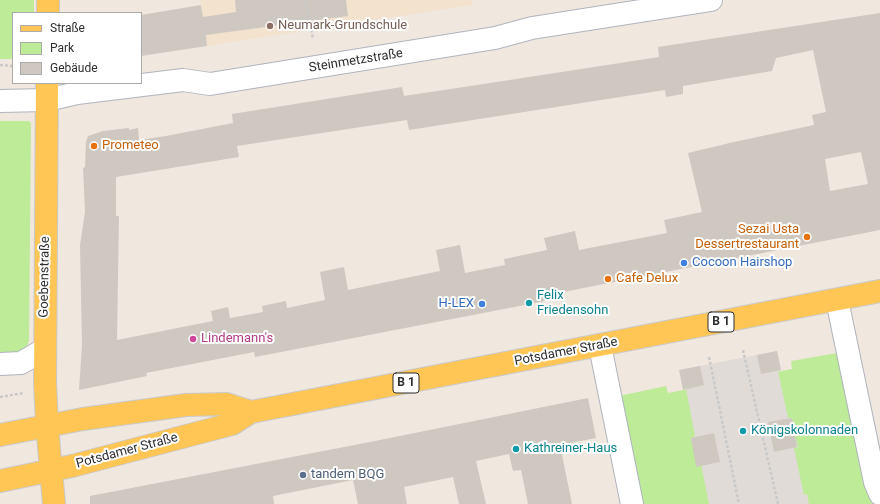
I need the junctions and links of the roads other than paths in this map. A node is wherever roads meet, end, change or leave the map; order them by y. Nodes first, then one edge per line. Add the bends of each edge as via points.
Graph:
1 (48, 0) edge
2 (710, 0) edge
3 (48, 12) edge
4 (47, 92) edge
5 (0, 101) edge
6 (880, 291) edge
7 (837, 300) junction
8 (600, 346) junction
9 (45, 349) junction
10 (0, 364) edge
11 (251, 412) junction
12 (47, 425) junction
13 (0, 435) edge
14 (50, 471) junction
15 (0, 481) edge
16 (880, 494) edge
17 (54, 504) edge
18 (632, 504) edge

1 - 3 main road
2 - 4 street, Steinmetzstraße via 210,84 183,80 77,93
4 - 5 street, Steinmetzstraße
4 - 9 main road, Goebenstraße
6 - 7 main road, Potsdamer Straße / B 1
7 - 8 main road, Potsdamer Straße / B 1
7 - 16 street via 874,482
8 - 11 main road, Potsdamer Straße / B 1
8 - 18 street
9 - 10 street via 21,362
9 - 12 main road, Goebenstraße
11 - 12 main road, Potsdamer Straße / B 1 via 226,404 186,405
11 - 14 main road, Potsdamer Straße / B 1 via 232,424
12 - 13 main road, Potsdamer Straße / B 1
12 - 14 main road, Goebenstraße
14 - 15 main road, Potsdamer Straße / B 1
14 - 17 main road, Goebenstraße

